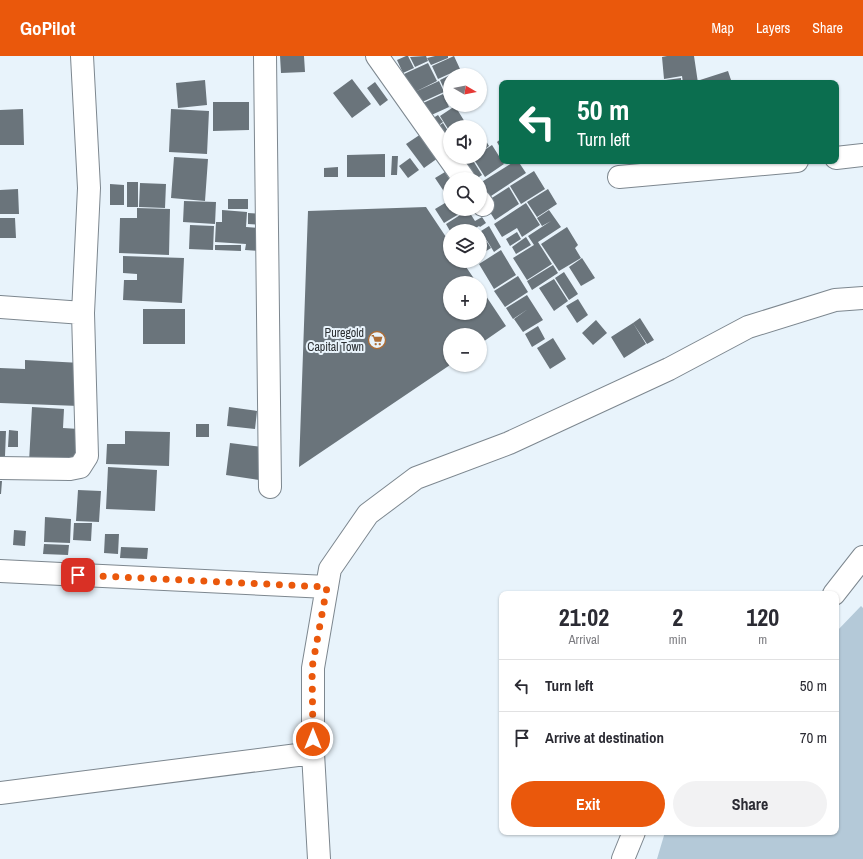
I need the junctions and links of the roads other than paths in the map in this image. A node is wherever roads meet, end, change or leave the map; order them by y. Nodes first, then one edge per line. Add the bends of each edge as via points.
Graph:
1 (82, 56) edge
2 (265, 56) edge
3 (376, 56) edge
4 (863, 155) edge
5 (839, 158) edge
6 (764, 164) edge
7 (459, 172) edge
8 (619, 177) dead end
9 (863, 298) edge
10 (0, 307) edge
11 (83, 313) junction
12 (0, 468) edge
13 (270, 487) dead end
14 (862, 560) edge
15 (0, 571) edge
16 (327, 587) junction
17 (836, 591) edge
18 (313, 753) junction
19 (0, 793) edge
20 (633, 835) edge
21 (319, 859) edge
22 (623, 859) edge

1 - 11 street via 89,188
2 - 13 street
3 - 7 street
4 - 5 street
6 - 8 street
9 - 16 street via 835,300 748,327 669,369 509,443 416,478 368,514 330,569
10 - 11 street
11 - 12 street via 87,456 80,468
14 - 17 street
15 - 16 street
16 - 18 street via 312,668
18 - 19 street
18 - 21 street
20 - 22 street

